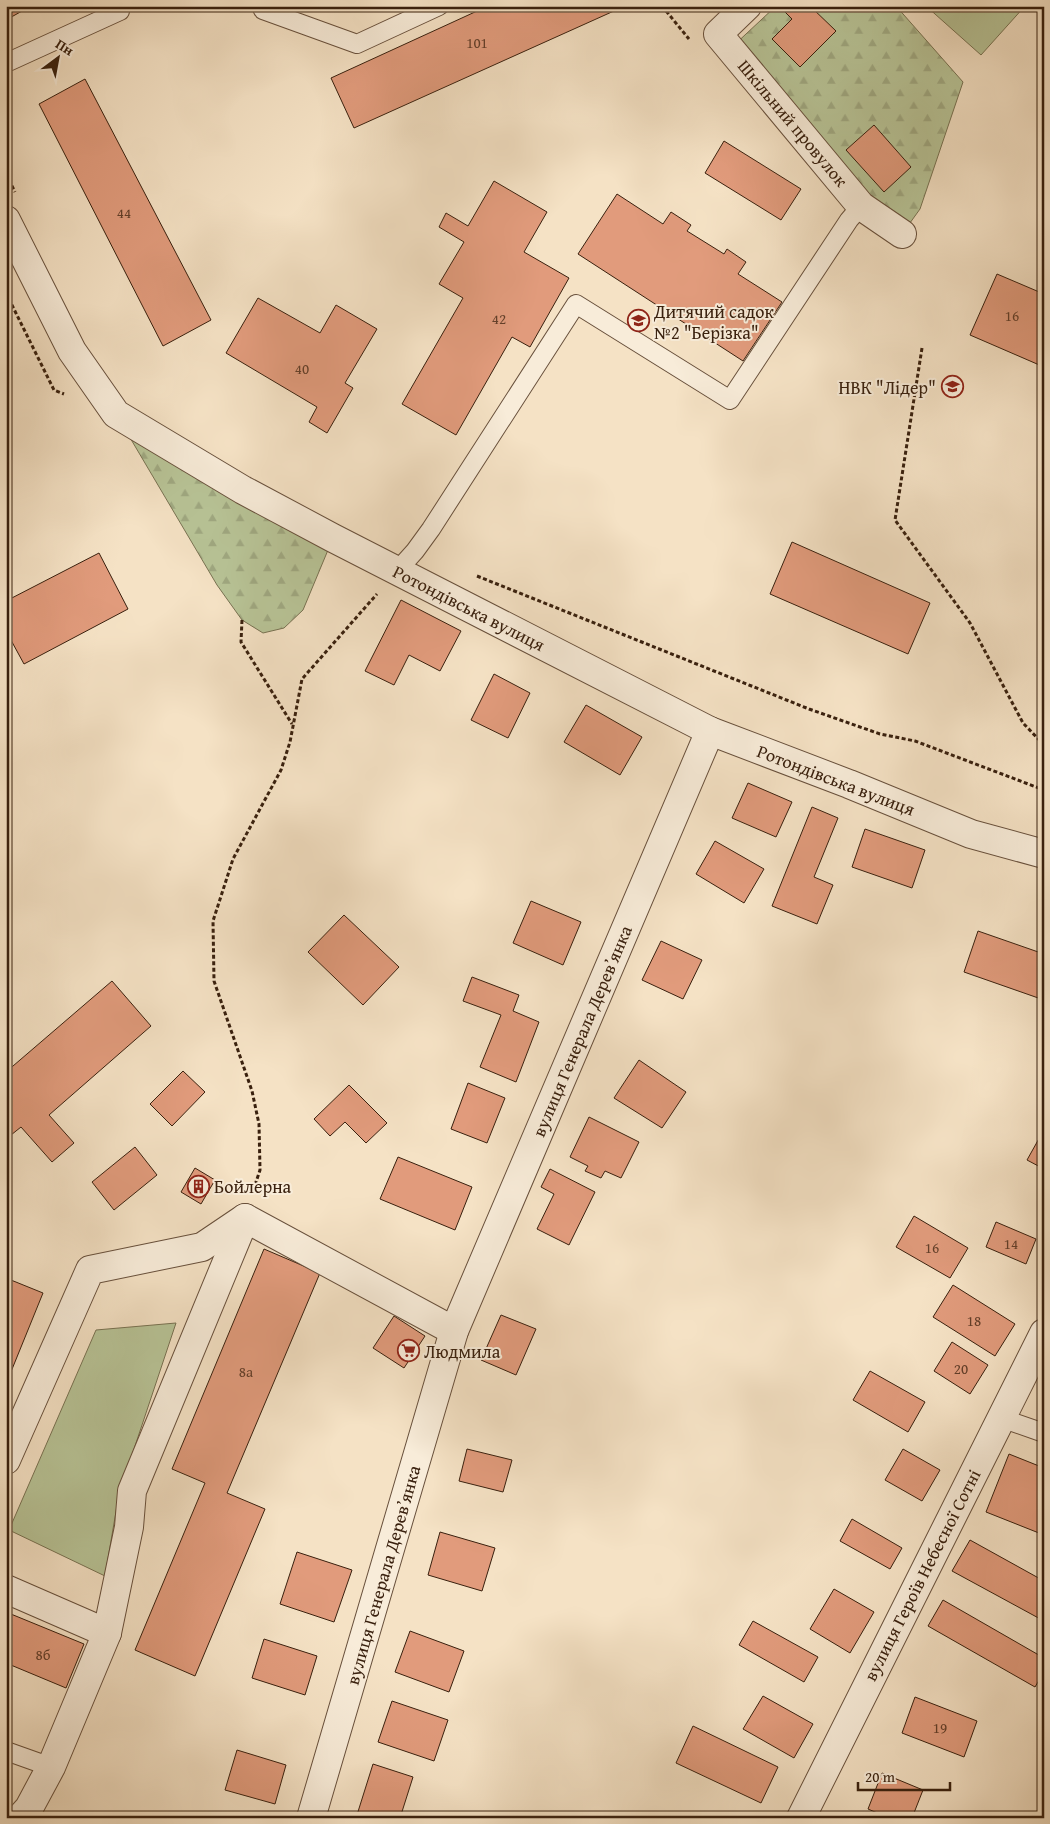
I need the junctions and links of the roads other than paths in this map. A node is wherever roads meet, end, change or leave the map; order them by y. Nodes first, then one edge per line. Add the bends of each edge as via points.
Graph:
1 (121, 6) edge
2 (260, 6) edge
3 (440, 6) edge
4 (747, 6) edge
5 (6, 63) edge
6 (861, 206) junction
7 (6, 220) edge
8 (902, 234) dead end
9 (397, 571) junction
10 (710, 731) junction
11 (1044, 854) edge
12 (245, 1218) junction
13 (454, 1332) junction
14 (1044, 1333) edge
15 (1001, 1418) junction
16 (1044, 1433) edge
17 (6, 1460) edge
18 (6, 1589) edge
19 (107, 1633) junction
20 (6, 1751) edge
21 (51, 1767) junction
22 (20, 1818) edge
23 (311, 1818) edge
24 (801, 1818) edge

1 - 5 lane via 120,11
2 - 3 lane via 263,10 357,44
4 - 6 street, Шкільний провулок via 718,34
6 - 8 street, Шкільний провулок
6 - 9 lane via 730,400 576,304 431,529
7 - 9 street, Ротондівська вулиця via 72,351 116,414 243,490
9 - 10 street, Ротондівська вулиця
10 - 11 street, Ротондівська вулиця via 971,834
10 - 13 street, вулиця Генерала Деревʼянка
12 - 13 street
12 - 17 street via 202,1247 90,1270
12 - 19 street via 132,1491 129,1527
13 - 23 street, вулиця Генерала Деревʼянка
14 - 15 street, вулиця Героїв Небесної Сотні
15 - 16 lane
15 - 24 street, вулиця Героїв Небесної Сотні
18 - 19 street
19 - 21 street
20 - 21 lane
21 - 22 street

